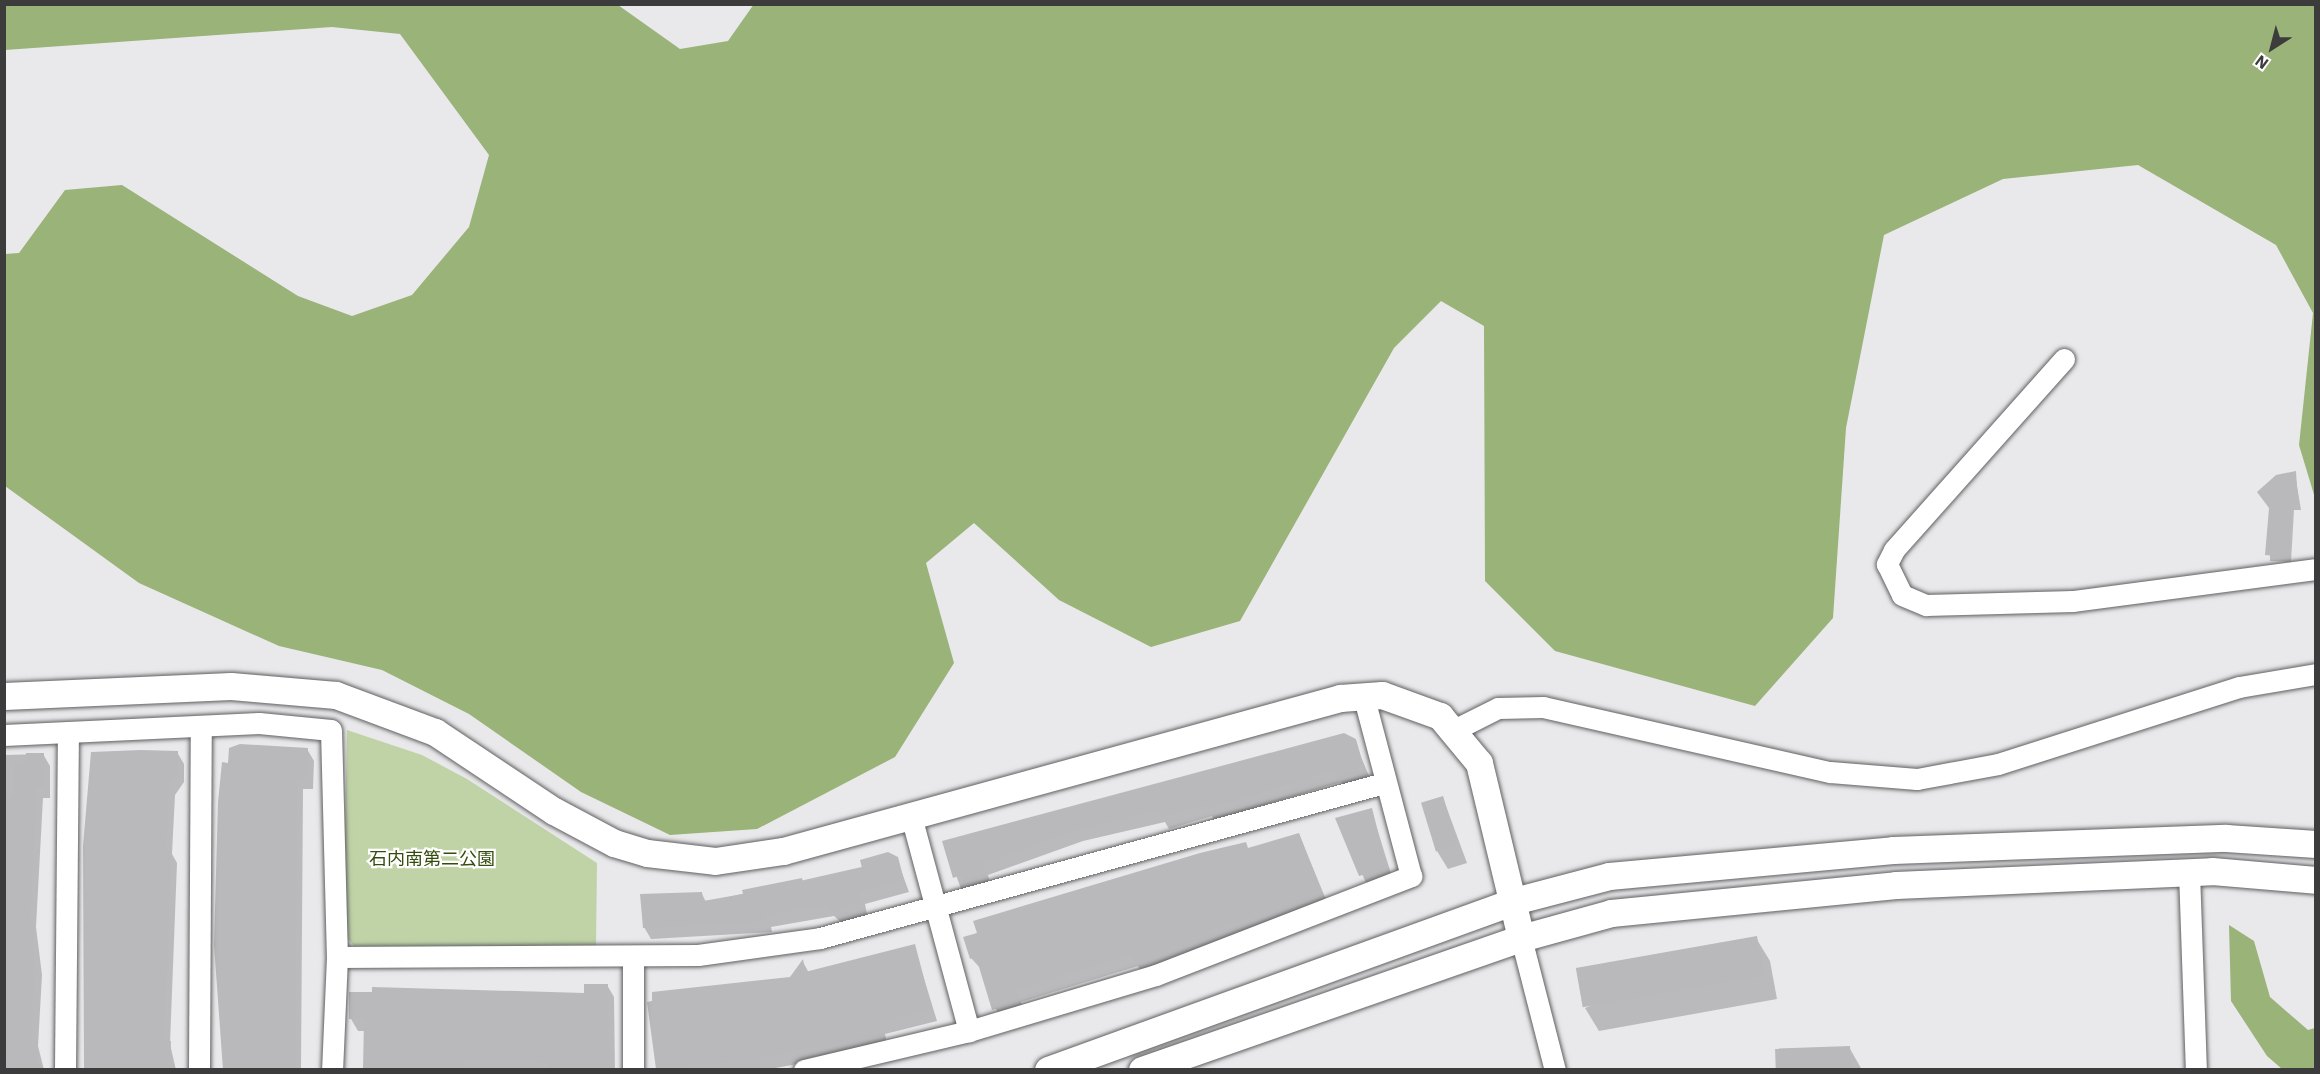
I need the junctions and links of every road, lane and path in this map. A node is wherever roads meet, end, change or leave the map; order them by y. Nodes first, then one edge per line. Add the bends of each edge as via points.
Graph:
1 (2064, 359) dead end
2 (2316, 569) edge
3 (2316, 674) edge
4 (1364, 694) junction
5 (4, 696) edge
6 (201, 726) junction
7 (1456, 729) junction
8 (68, 732) junction
9 (4, 735) edge
10 (1384, 783) junction
11 (910, 816) junction
12 (2316, 844) edge
13 (2189, 872) junction
14 (2316, 880) edge
15 (1515, 901) junction
16 (935, 906) junction
17 (1521, 938) junction
18 (633, 956) junction
19 (337, 957) junction
20 (969, 1031) junction
21 (64, 1070) edge
22 (199, 1070) edge
23 (332, 1070) edge
24 (633, 1070) edge
25 (804, 1070) edge
26 (1048, 1070) edge
27 (1142, 1070) edge
28 (1555, 1070) edge
29 (2196, 1070) edge

1 - 2 street via 1894,550 1887,564 1902,595 1926,605 2073,601
3 - 7 street via 2239,687 1998,764 1917,779 1830,772 1544,706 1498,708
4 - 7 street via 1422,705
4 - 10 street
4 - 11 street
5 - 11 street via 231,686 336,695 435,732 583,829 647,853 681,859 749,858
6 - 8 street
6 - 19 street via 259,723 331,730
6 - 22 street
7 - 15 street via 1483,773
8 - 9 street
8 - 21 street
10 - 16 street
10 - 20 street via 1412,876 1156,975
11 - 16 street
12 - 15 street via 2226,838 1893,850 1608,876
13 - 14 street
13 - 17 street via 1709,900 1611,913
13 - 29 street
15 - 17 street
15 - 26 street
16 - 18 street via 820,938 698,955
16 - 20 street
17 - 27 street
17 - 28 street
18 - 19 street
18 - 24 street
19 - 23 street
20 - 25 street

